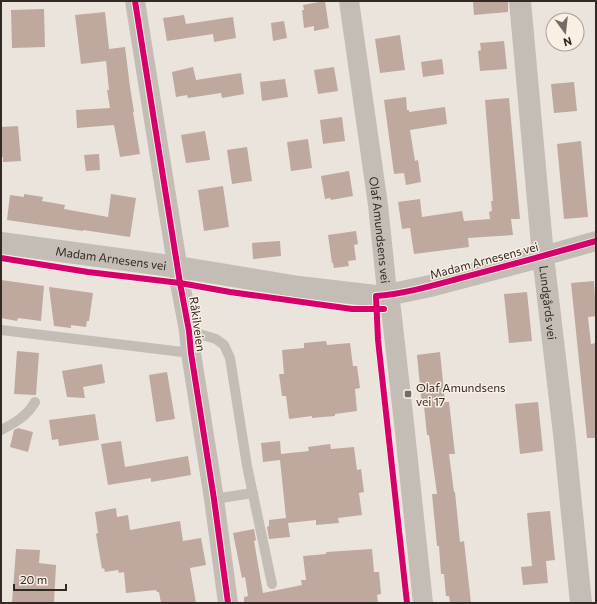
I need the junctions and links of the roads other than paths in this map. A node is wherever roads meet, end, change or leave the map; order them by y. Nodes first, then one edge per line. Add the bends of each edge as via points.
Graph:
1 (135, 1) edge
2 (349, 1) edge
3 (520, 1) edge
4 (596, 241) edge
5 (1, 243) edge
6 (543, 256) junction
7 (178, 267) junction
8 (388, 295) junction
9 (1, 330) edge
10 (189, 332) junction
11 (191, 353) junction
12 (35, 402) dead end
13 (1, 430) edge
14 (253, 493) junction
15 (214, 499) junction
16 (272, 584) dead end
17 (228, 603) edge
18 (423, 603) edge
19 (581, 603) edge

1 - 7 street, Råkilveien
2 - 8 street, Olaf Amundsens vei
3 - 6 street, Lundgårds vei
4 - 6 street, Madam Arnesens vei
5 - 7 street, Madam Arnesens vei
6 - 8 street, Madam Arnesens vei
6 - 19 street, Lundgårds vei
7 - 8 street, Madam Arnesens vei via 300,287 376,296
7 - 10 street, Råkilveien
8 - 18 street, Olaf Amundsens vei
9 - 11 lane
10 - 11 street, Råkilveien
10 - 14 lane via 216,339 224,345 230,358
11 - 15 street, Råkilveien
12 - 13 lane via 24,416
14 - 15 lane
14 - 16 lane
15 - 17 street, Råkilveien

